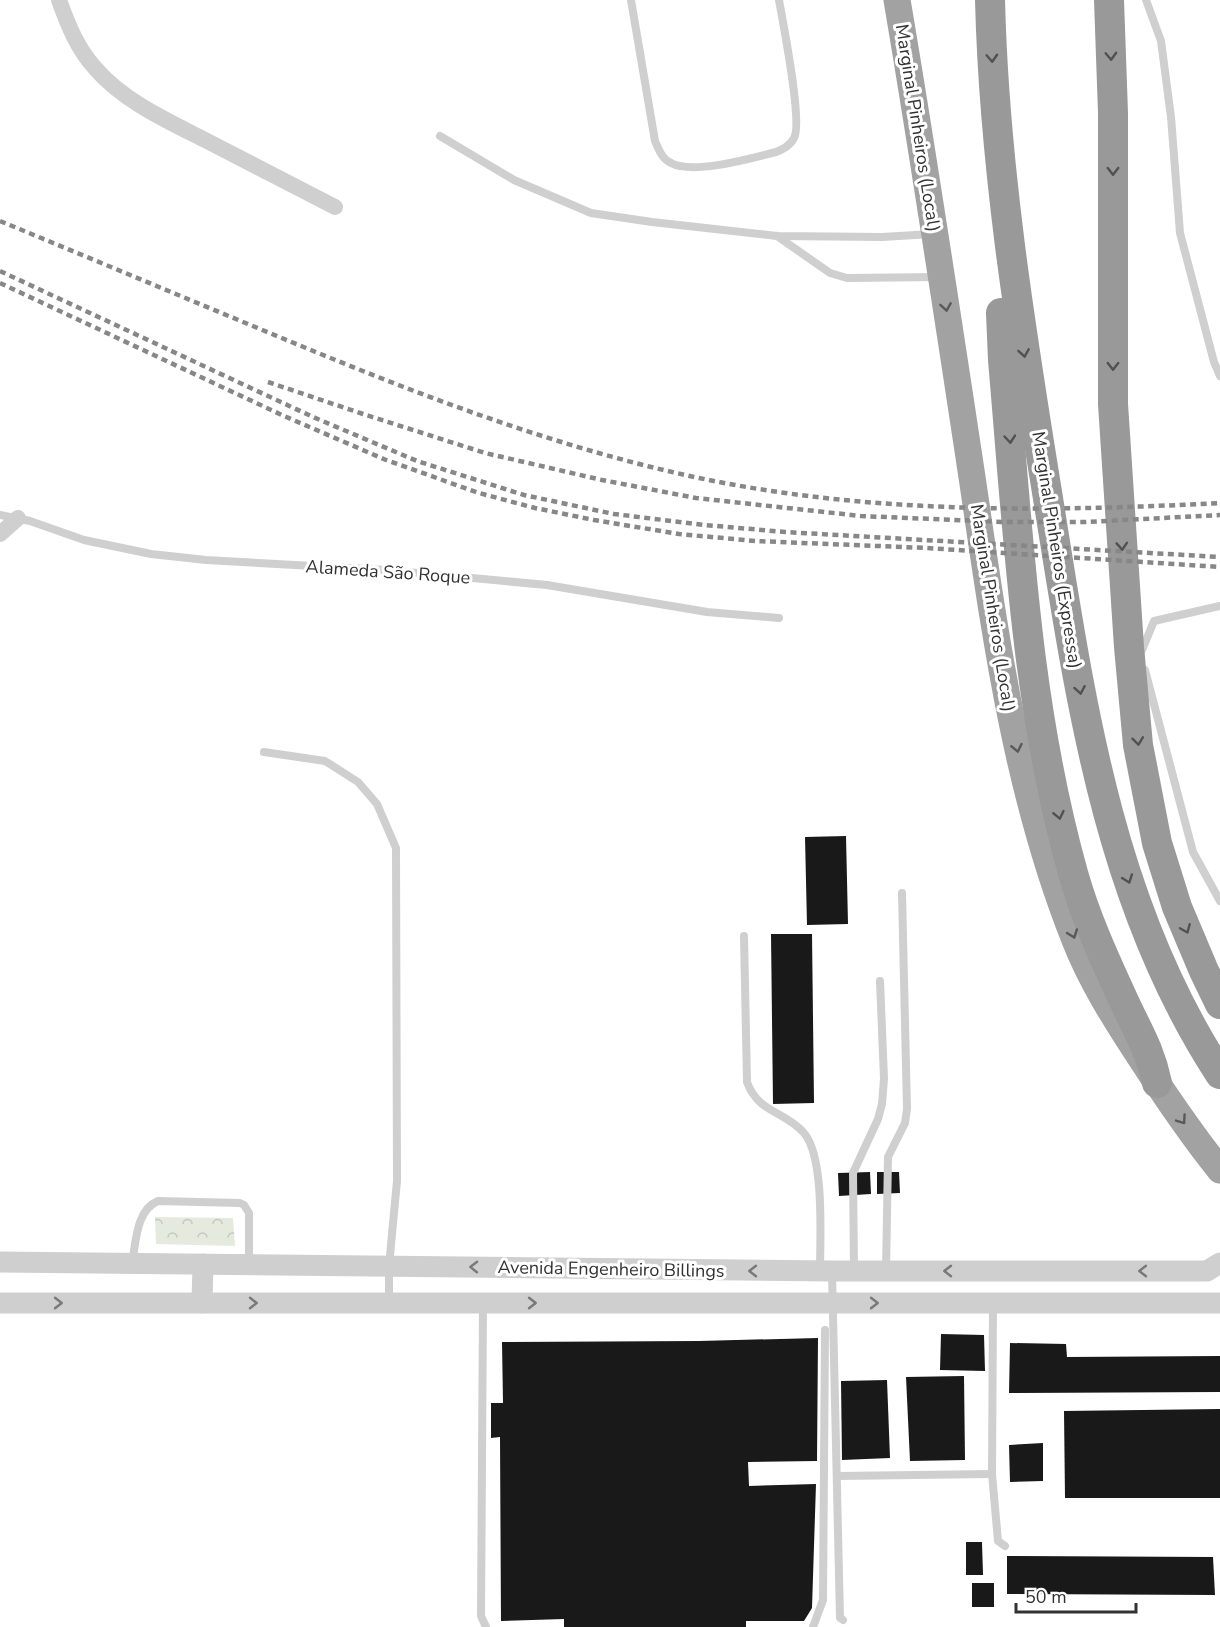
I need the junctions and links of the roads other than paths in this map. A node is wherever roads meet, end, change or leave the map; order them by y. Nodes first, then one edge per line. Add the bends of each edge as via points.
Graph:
1 (59, 0) edge
2 (632, 0) edge
3 (779, 0) edge
4 (897, 0) edge
5 (990, 0) edge
6 (1109, 0) edge
7 (1146, 0) edge
8 (440, 136) dead end
9 (335, 207) dead end
10 (935, 234) junction
11 (777, 236) junction
12 (1010, 254) junction
13 (941, 277) junction
14 (1220, 376) edge
15 (0, 515) edge
16 (18, 518) junction
17 (0, 534) edge
18 (1220, 606) edge
19 (779, 618) dead end
20 (264, 752) dead end
21 (902, 893) dead end
22 (1220, 901) edge
23 (744, 936) dead end
24 (880, 981) dead end
25 (1220, 1004) edge
26 (1220, 1074) edge
27 (1157, 1083) junction
28 (1220, 1170) edge
29 (0, 1262) edge
30 (132, 1263) junction
31 (1220, 1263) edge
32 (203, 1264) junction
33 (249, 1264) junction
34 (389, 1266) junction
35 (719, 1270) junction
36 (826, 1271) junction
37 (854, 1271) junction
38 (886, 1271) junction
39 (1188, 1271) junction
40 (0, 1303) edge
41 (202, 1303) junction
42 (389, 1303) junction
43 (483, 1303) junction
44 (718, 1303) junction
45 (833, 1303) junction
46 (993, 1303) junction
47 (1188, 1303) junction
48 (1220, 1303) edge
49 (825, 1330) dead end
50 (992, 1474) junction
51 (838, 1476) junction
52 (1005, 1546) dead end
53 (843, 1620) dead end
54 (486, 1627) edge
55 (813, 1627) edge

1 - 9 street via 78,47 122,93 158,116
2 - 3 lane via 655,141 665,159 687,167 711,166 776,152 795,138 797,116
4 - 10 highway, Marginal Pinheiros (Local)
5 -> 12 highway, Marginal Pinheiros (Expressa)
6 -> 25 highway via 1113,404 1138,745 1158,843 1177,907
7 - 14 lane via 1161,40 1172,117 1180,233
8 - 11 lane via 514,180 591,213
10 - 11 lane
10 - 13 highway, Marginal Pinheiros (Local)
11 - 13 lane via 830,273 847,278
12 -> 26 highway, Marginal Pinheiros (Expressa) via 1065,604 1098,781 1141,916 1168,980
12 -> 27 highway via 1001,293 1003,360 1029,654 1042,735 1073,874 1089,921 1147,1047
13 -> 27 highway, Marginal Pinheiros (Local) via 1000,668 1023,777 1048,867 1076,943 1107,1005
15 - 16 lane, Alameda São Roque
16 - 17 street
16 - 19 lane, Alameda São Roque via 84,540 151,554 547,585 707,612
18 - 22 lane via 1154,621 1140,654 1193,852
20 - 34 lane via 325,761 358,782 377,804 396,848 397,1181
21 - 38 lane via 907,1109 905,1122 888,1156
23 - 36 lane via 747,1082 762,1105 797,1126 811,1143
24 - 37 lane via 883,1096 878,1119 853,1173
27 -> 28 highway, Marginal Pinheiros (Local)
29 - 30 street, Avenida Engenheiro Billings
30 - 32 street, Avenida Engenheiro Billings
30 - 33 lane via 142,1216 158,1201 244,1205 249,1213
31 - 39 street, Avenida Engenheiro Billings via 1207,1271
32 - 33 street, Avenida Engenheiro Billings
32 - 41 street
33 - 34 street, Avenida Engenheiro Billings
35 -> 34 street, Avenida Engenheiro Billings
34 - 42 lane
36 -> 35 street, Avenida Engenheiro Billings
35 - 44 street
36 - 37 street, Avenida Engenheiro Billings
36 - 45 lane
37 - 38 street, Avenida Engenheiro Billings
39 -> 38 street, Avenida Engenheiro Billings
39 - 47 street
40 -> 41 street, Avenida Engenheiro Billings
41 -> 42 street, Avenida Engenheiro Billings
42 - 43 street, Avenida Engenheiro Billings
43 -> 44 street, Avenida Engenheiro Billings
43 - 54 lane via 481,1616
44 - 45 street, Avenida Engenheiro Billings
45 -> 46 street, Avenida Engenheiro Billings
45 - 51 lane
46 - 47 street, Avenida Engenheiro Billings
46 - 50 lane
47 - 48 street, Avenida Engenheiro Billings
49 - 55 lane via 823,1600
50 - 51 lane
50 - 52 lane via 998,1540
51 - 53 lane

